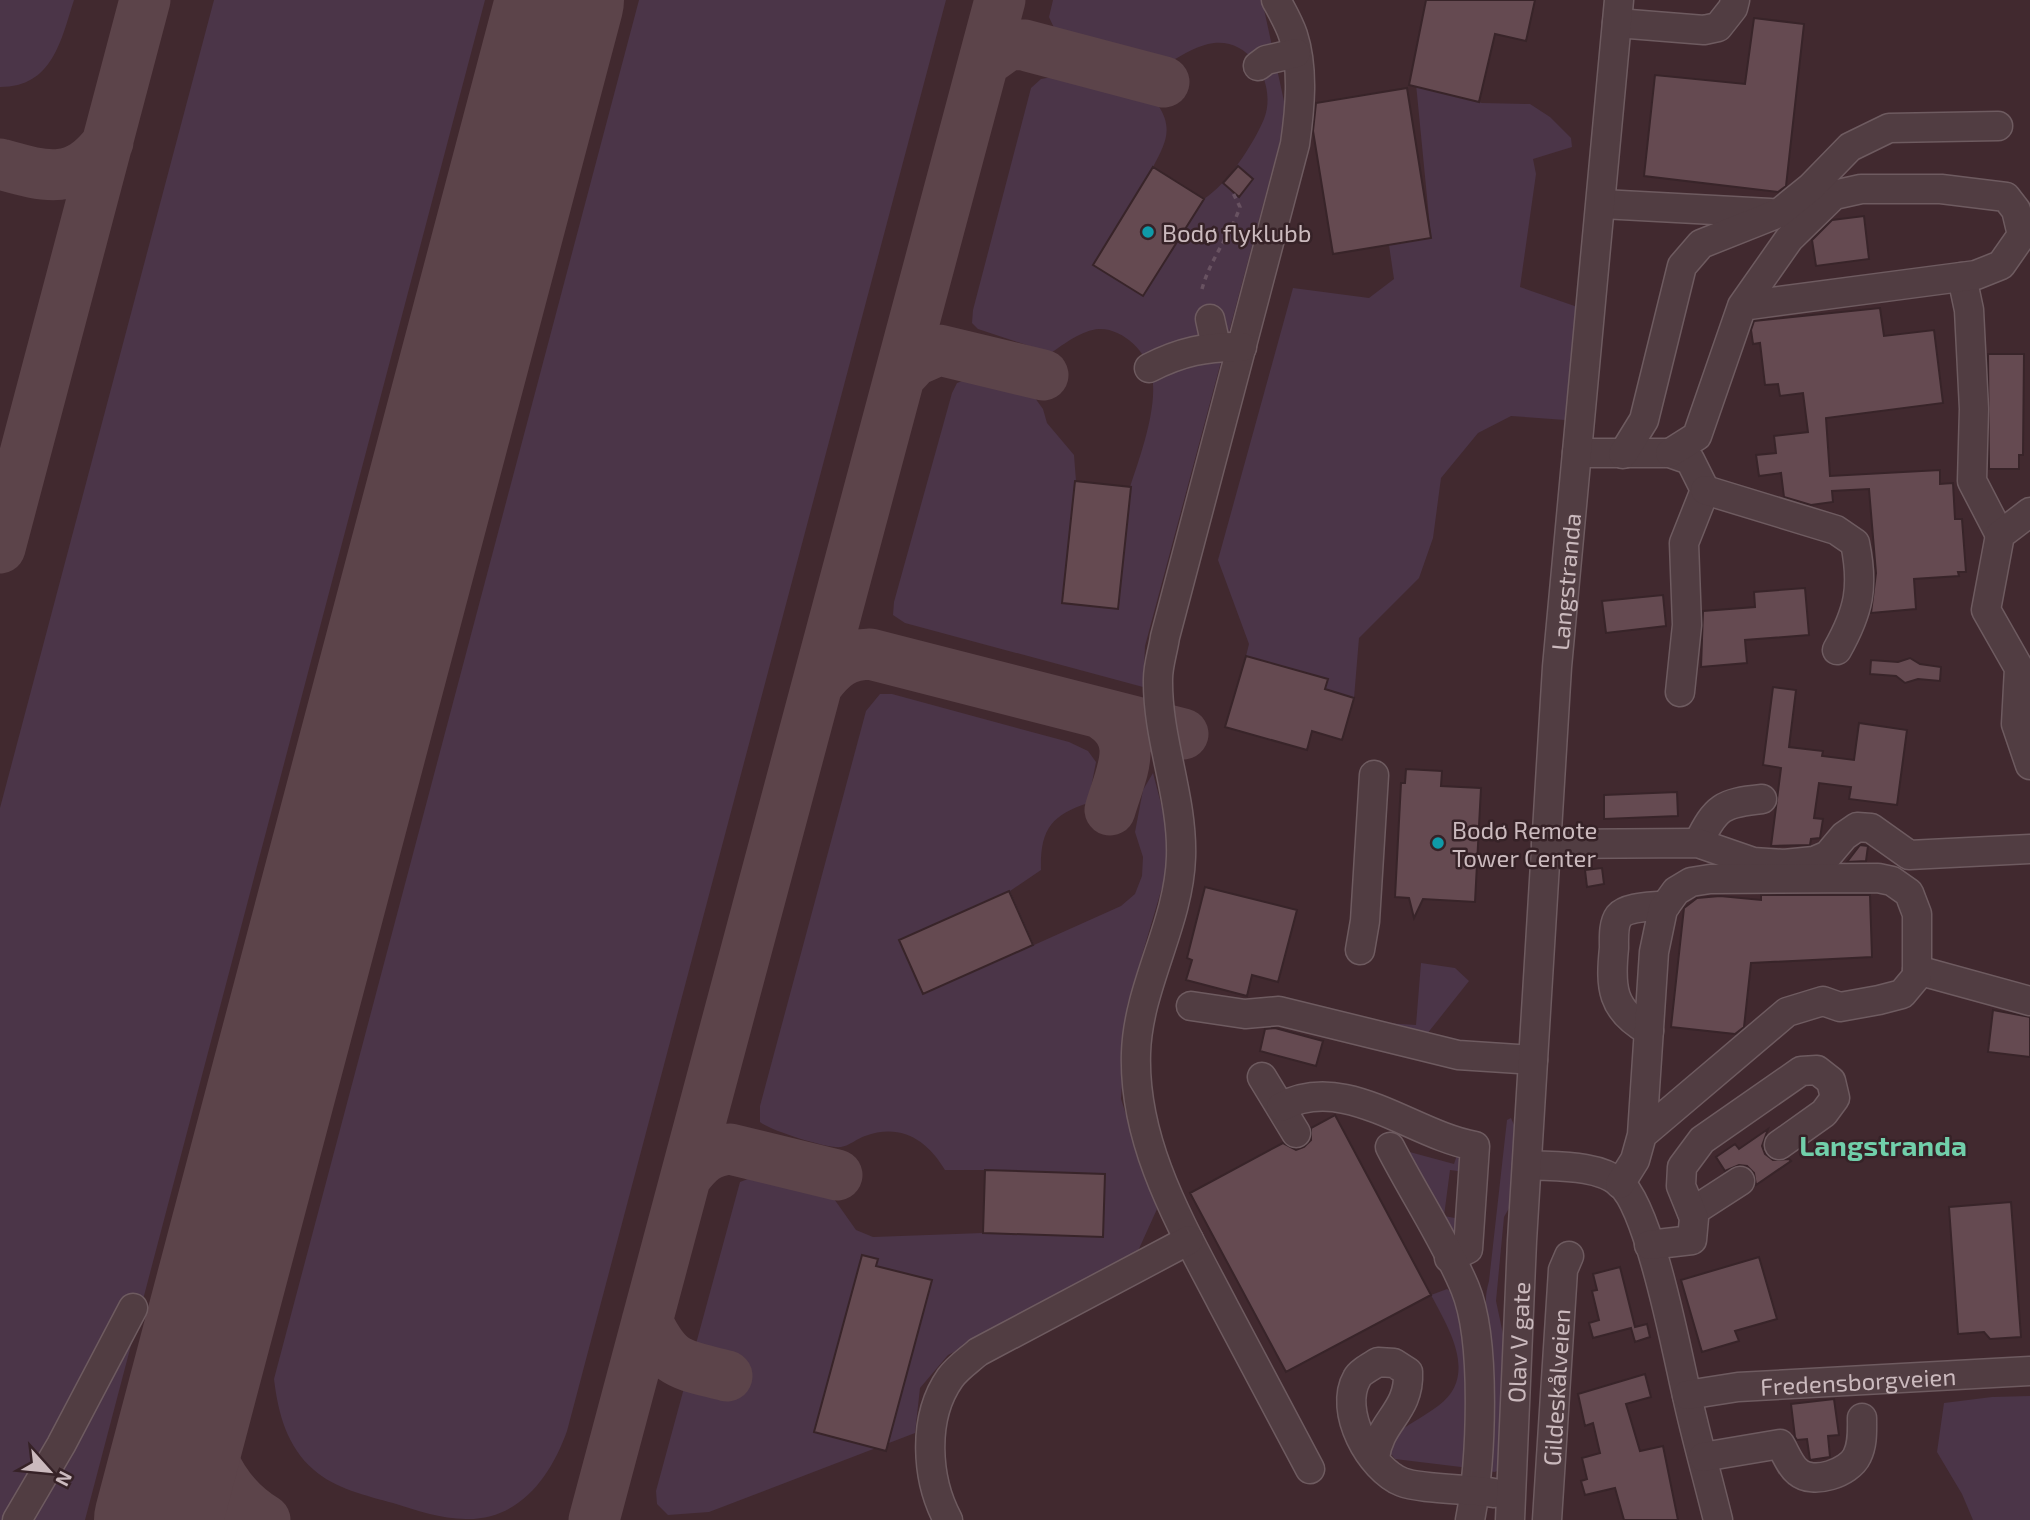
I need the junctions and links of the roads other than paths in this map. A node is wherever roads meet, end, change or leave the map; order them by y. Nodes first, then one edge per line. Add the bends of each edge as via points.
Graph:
1 (1276, 0) edge
2 (1735, 0) edge
3 (1618, 11) edge
4 (1296, 53) junction
5 (1258, 66) dead end
6 (1998, 126) dead end
7 (1602, 204) junction
8 (1779, 213) junction
9 (1962, 277) junction
10 (1742, 306) junction
11 (1223, 337) junction
12 (1149, 368) dead end
13 (1577, 453) junction
14 (1670, 453) junction
15 (1623, 454) junction
16 (1705, 490) junction
17 (2030, 512) edge
18 (2000, 535) junction
19 (1837, 650) dead end
20 (1680, 692) dead end
21 (2030, 765) edge
22 (1374, 775) dead end
23 (1762, 799) dead end
24 (1698, 843) junction
25 (1546, 844) junction
26 (2030, 849) edge
27 (1666, 905) junction
28 (1360, 950) dead end
29 (1917, 970) junction
30 (2030, 1001) edge
31 (1191, 1006) dead end
32 (1649, 1031) junction
33 (1533, 1060) junction
34 (1262, 1077) dead end
35 (1281, 1107) junction
36 (1296, 1133) dead end
37 (1642, 1135) junction
38 (1779, 1144) dead end
39 (1390, 1147) dead end
40 (1527, 1165) junction
41 (1740, 1181) dead end
42 (1620, 1184) junction
43 (1692, 1212) junction
44 (1189, 1240) junction
45 (1649, 1245) junction
46 (1569, 1256) dead end
47 (1449, 1258) junction
48 (132, 1308) dead end
49 (2030, 1371) edge
50 (1686, 1395) junction
51 (1862, 1418) dead end
52 (1703, 1457) junction
53 (1375, 1458) dead end
54 (1310, 1469) dead end
55 (1476, 1482) junction
56 (1511, 1499) edge
57 (17, 1520) edge
58 (948, 1520) edge
59 (1470, 1520) edge
60 (1547, 1520) edge
61 (1718, 1520) edge

1 - 4 street via 1293,35
2 - 3 street via 1718,27 1704,30
3 - 7 street, Langstranda
4 - 5 street
4 - 11 street via 1295,144
6 - 8 street via 1889,128 1850,147
7 - 8 street
7 - 13 street, Langstranda
8 - 15 street via 1701,244 1682,266 1644,421
9 - 10 street
9 - 10 street via 2001,265 2022,235 2016,210 2006,197 1941,189 1861,189 1834,195 1807,221
9 - 18 street via 1969,310 1973,384 1972,481
10 - 14 street via 1697,436
11 - 12 street
11 - 44 street via 1158,677 1182,838 1181,873 1136,1051 1137,1100 1150,1156
13 - 15 street
13 - 25 street, Langstranda
14 - 15 street
14 - 16 street via 1690,460
16 - 19 street via 1836,530 1855,543 1861,575 1854,620
16 - 20 street via 1684,542 1687,625
17 - 18 street
18 - 21 street via 1986,610 2019,668 2016,724
22 - 28 street
23 - 24 street via 1720,807
24 - 25 street
24 - 26 street via 1753,862 1784,864 1828,855 1857,827 1871,828 1909,855
25 - 33 street, Langstranda
27 - 29 street via 1676,891 1691,882 1710,879 1892,881 1909,893 1917,914
27 - 32 street via 1654,952
27 - 32 street via 1628,910 1616,923 1613,993 1626,1014
29 - 30 street
29 - 37 street via 1902,993 1840,1007 1823,1001 1809,1003 1787,1013
31 - 33 street via 1245,1014 1279,1011 1458,1055
32 - 37 street
33 - 40 street, Langstranda
34 - 35 street
35 - 36 street
35 - 47 street via 1309,1096 1350,1099 1475,1146 1468,1249
37 - 42 street via 1635,1160
38 - 43 street via 1825,1113 1835,1098 1831,1081 1817,1070 1801,1071 1702,1140 1682,1167 1681,1185
39 - 47 street
40 - 42 street via 1597,1172
40 - 56 street, Olav V gate
41 - 43 street
42 - 45 street via 1629,1193
43 - 45 street via 1692,1240
44 - 54 street
44 - 58 street via 978,1352 950,1378 934,1413 930,1452 933,1481
45 - 50 street
46 - 60 street, Gildeskålveien via 1563,1270
47 - 55 street via 1465,1288 1475,1322 1479,1363
48 - 57 street
49 - 50 street, Fredensborgveien via 1738,1387
50 - 52 street
51 - 52 street via 1863,1437 1856,1459 1837,1473 1811,1479 1797,1472 1780,1444
52 - 61 street
53 - 55 street
55 - 56 street
55 - 59 street

